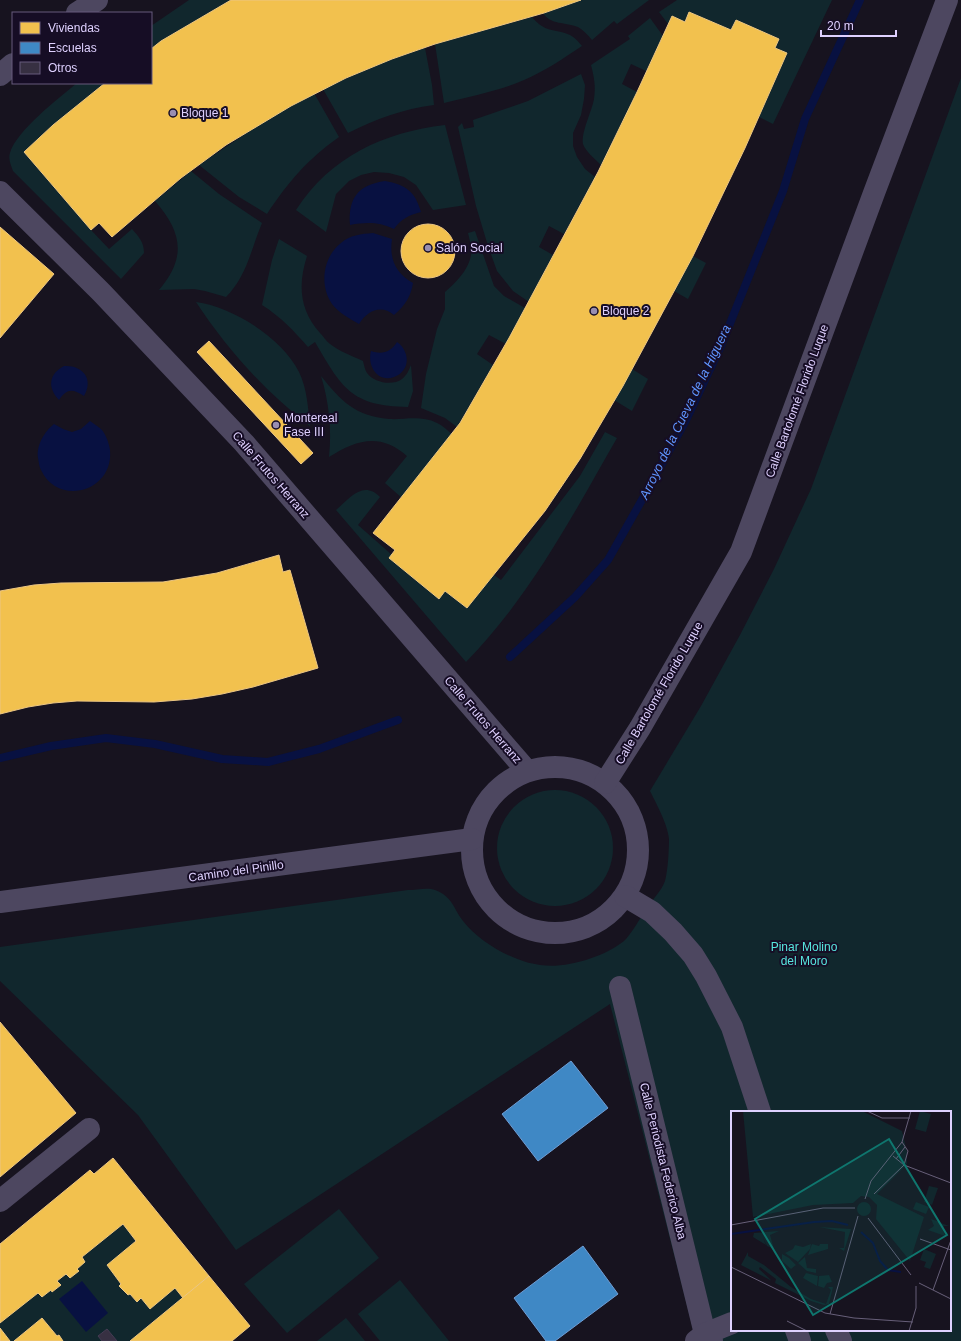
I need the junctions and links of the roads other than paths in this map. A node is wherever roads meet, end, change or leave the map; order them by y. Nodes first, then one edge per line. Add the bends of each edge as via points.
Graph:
1 (97, 0) edge
2 (948, 0) edge
3 (79, 12) edge
4 (12, 65) edge
5 (0, 75) edge
6 (0, 192) edge
7 (527, 771) junction
8 (605, 783) junction
9 (472, 839) junction
10 (625, 896) junction
11 (0, 902) edge
12 (620, 987) dead end
13 (760, 1111) edge
14 (90, 1128) dead end
15 (0, 1201) edge
16 (731, 1324) edge
17 (796, 1331) edge
18 (836, 1331) edge
19 (704, 1339) edge
20 (800, 1341) edge
21 (841, 1341) edge

1 - 3 street
2 - 8 street, Calle Bartolomé Florido Luque via 741,552 640,728
4 - 5 street
6 - 7 street, Calle Frutos Herranz via 101,292 244,443
7 - 8 street via 554,766 581,770
7 - 9 street via 506,782 490,798 479,817
8 - 10 street via 627,807 638,838 637,868
9 - 10 street via 473,865 481,889 497,910 518,925 543,933 578,931 600,921
9 - 11 street, Camino del Pinillo
10 - 13 street via 652,912 693,955 732,1027
12 - 19 street, Calle Periodista Federico Alba
14 - 15 street
16 - 19 street
17 - 20 street
18 - 21 street

